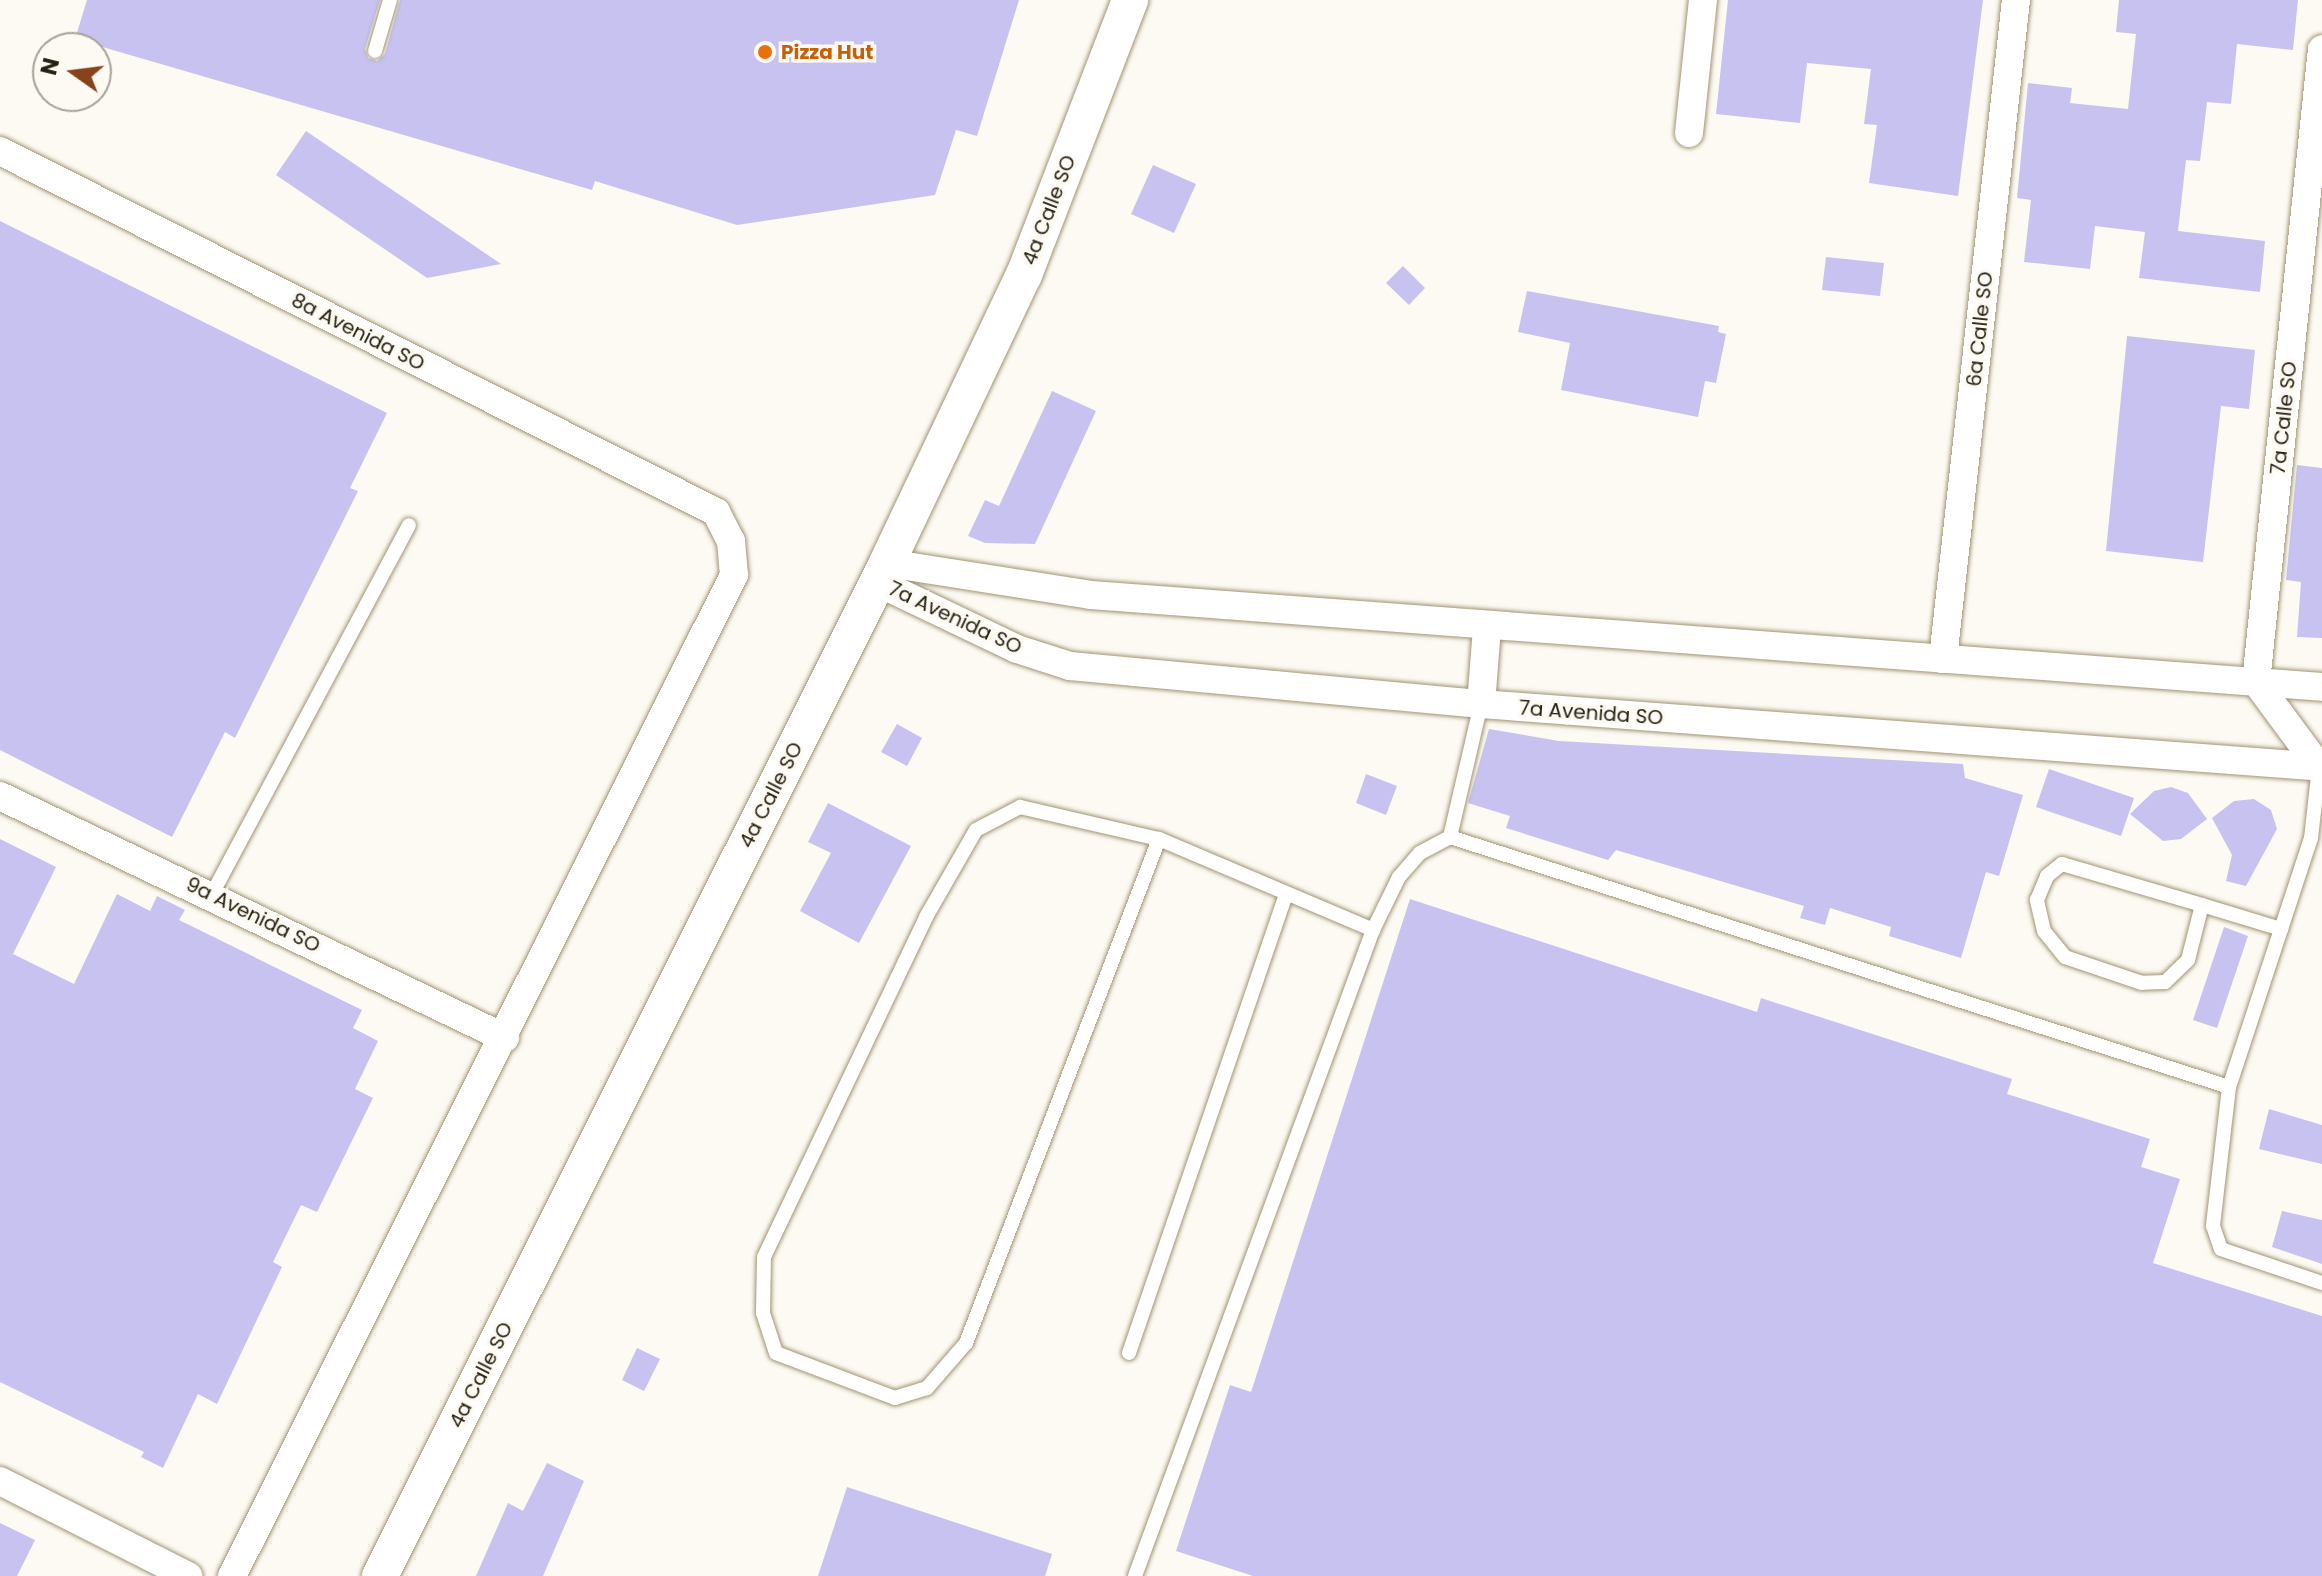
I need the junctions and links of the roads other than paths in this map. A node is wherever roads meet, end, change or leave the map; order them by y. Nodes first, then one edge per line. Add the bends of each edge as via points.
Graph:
1 (390, 0) edge
2 (1130, 0) edge
3 (1703, 0) edge
4 (2016, 0) edge
5 (2322, 49) edge
6 (375, 51) dead end
7 (1689, 133) dead end
8 (0, 151) edge
9 (409, 525) dead end
10 (882, 573) junction
11 (1487, 628) junction
12 (1943, 659) junction
13 (2256, 682) junction
14 (2322, 687) edge
15 (1481, 704) junction
16 (2320, 767) edge
17 (0, 796) edge
18 (1450, 837) junction
19 (1159, 839) junction
20 (2316, 839) edge
21 (212, 894) junction
22 (1286, 895) junction
23 (2202, 905) junction
24 (2281, 929) junction
25 (1373, 930) junction
26 (505, 1038) junction
27 (2229, 1087) junction
28 (2322, 1283) edge
29 (1129, 1353) dead end
30 (0, 1481) edge
31 (188, 1576) edge
32 (232, 1576) edge
33 (380, 1576) edge
34 (1135, 1576) edge

1 - 6 lane
2 - 10 street, 4a Calle SO via 1024,275
3 - 7 street
4 - 12 street, 6a Calle SO
5 - 13 street, 7a Calle SO
8 - 26 street, 8a Avenida SO via 716,512 731,541 734,575
9 - 21 lane
10 - 11 street, 7a Avenida SO
10 - 15 street, 7a Avenida SO via 1017,649 1070,666
10 - 33 street, 4a Calle SO
11 - 12 street, 7a Avenida SO
11 - 15 street
12 - 13 street, 7a Avenida SO
13 - 14 street, 7a Avenida SO
13 - 16 street
15 - 16 street, 7a Avenida SO
15 - 18 lane
16 - 20 lane
17 - 21 street, 9a Avenida SO
18 - 25 lane via 1420,853 1399,877
18 - 27 lane
19 - 19 lane via 1020,807 976,830 926,917 764,1257 763,1313 776,1353 895,1398 927,1388 966,1343
19 - 22 lane
20 - 24 lane
21 - 26 street, 9a Avenida SO
22 - 25 lane
22 - 29 lane
23 - 23 lane via 2062,864 2047,876 2037,900 2044,931 2065,957 2142,983 2165,982 2188,960
23 - 24 lane
24 - 27 lane
25 - 34 lane
26 - 32 street
27 - 28 lane via 2213,1215 2221,1249
30 - 31 street

